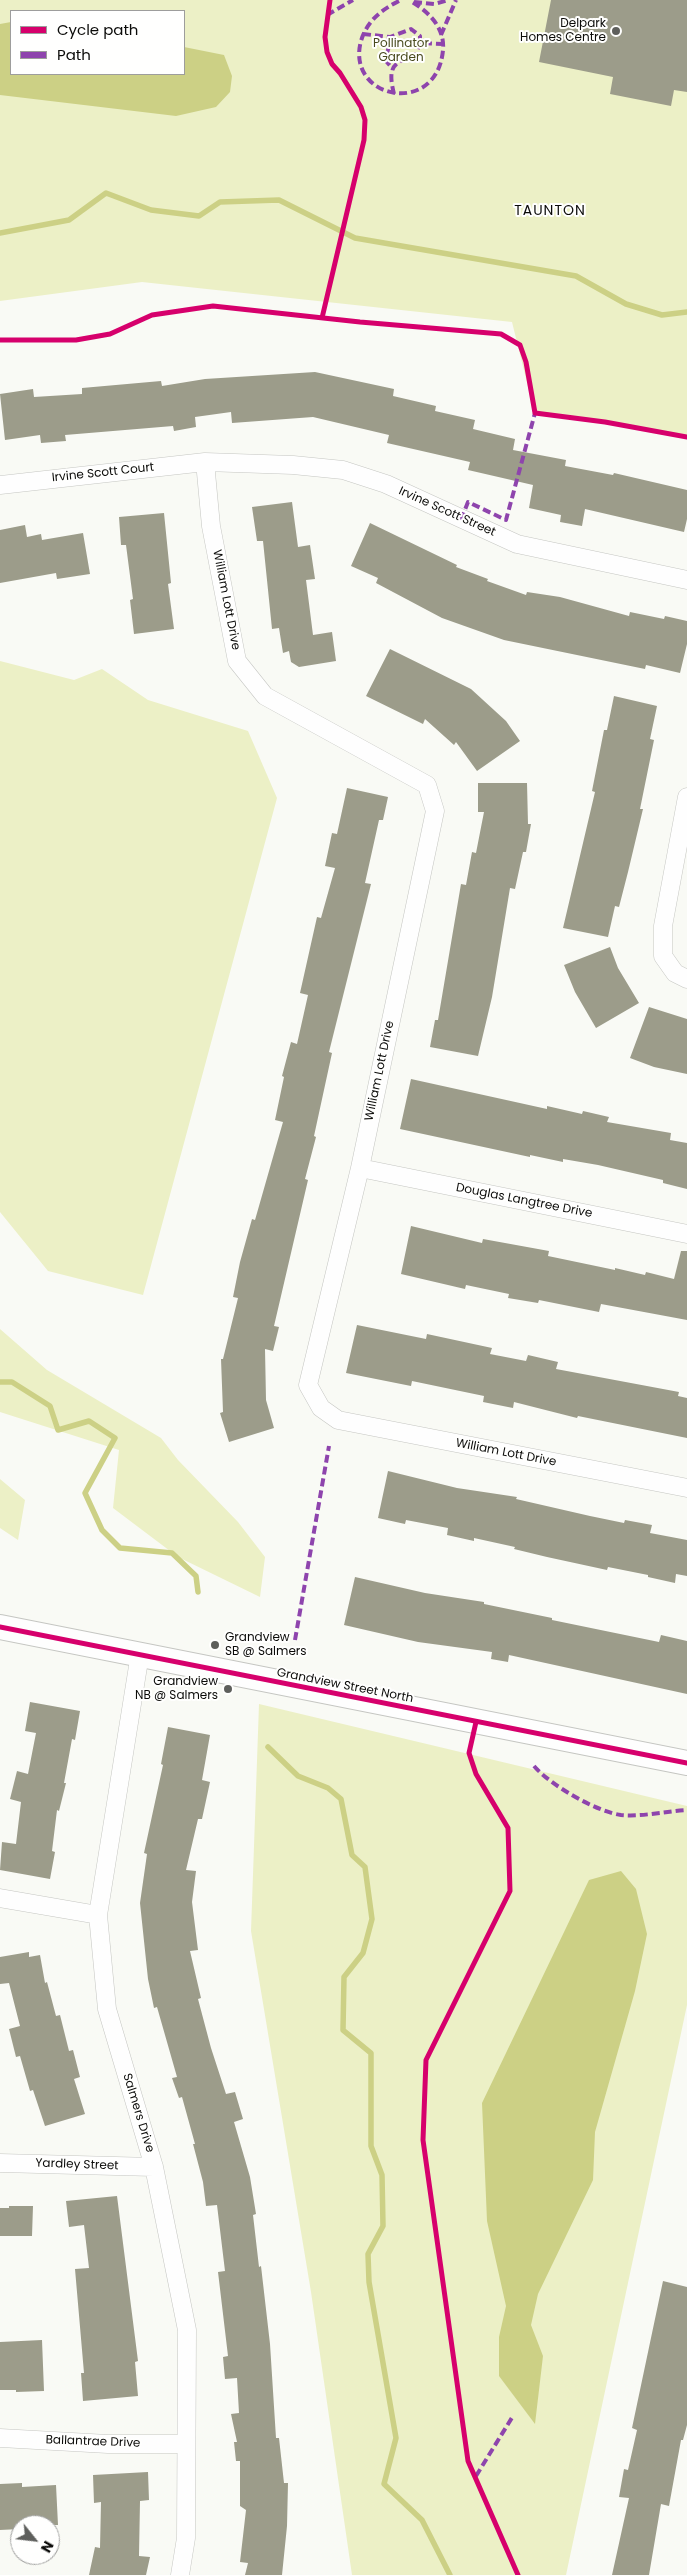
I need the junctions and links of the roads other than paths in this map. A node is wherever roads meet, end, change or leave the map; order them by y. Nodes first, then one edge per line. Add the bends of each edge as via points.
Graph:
1 (205, 462) junction
2 (0, 485) edge
3 (687, 580) edge
4 (687, 797) edge
5 (687, 979) edge
6 (360, 1168) junction
7 (687, 1234) edge
8 (687, 1488) edge
9 (0, 1627) edge
10 (140, 1654) junction
11 (687, 1763) edge
12 (0, 1898) edge
13 (98, 1915) junction
14 (0, 2163) edge
15 (154, 2167) junction
16 (0, 2438) edge
17 (186, 2444) junction
18 (180, 2575) edge

1 - 2 street, Irvine Scott Court
1 - 3 street, Irvine Scott Street via 343,470 386,484 517,544
1 - 6 street, William Lott Drive via 211,526 238,661 264,696 427,784 435,811
4 - 5 street via 663,926 663,956 676,973
6 - 7 street, Douglas Langtree Drive
6 - 8 street, William Lott Drive via 308,1385 321,1408 338,1420
9 - 10 street, Grandview Street North
10 - 11 street, Grandview Street North
10 - 13 street, Salmers Drive
12 - 13 street
13 - 15 street, Salmers Drive via 107,2009
14 - 15 street, Yardley Street
15 - 17 street, Salmers Drive via 187,2330
16 - 17 street, Ballantrae Drive via 108,2444
17 - 18 street, Salmers Drive via 186,2538

